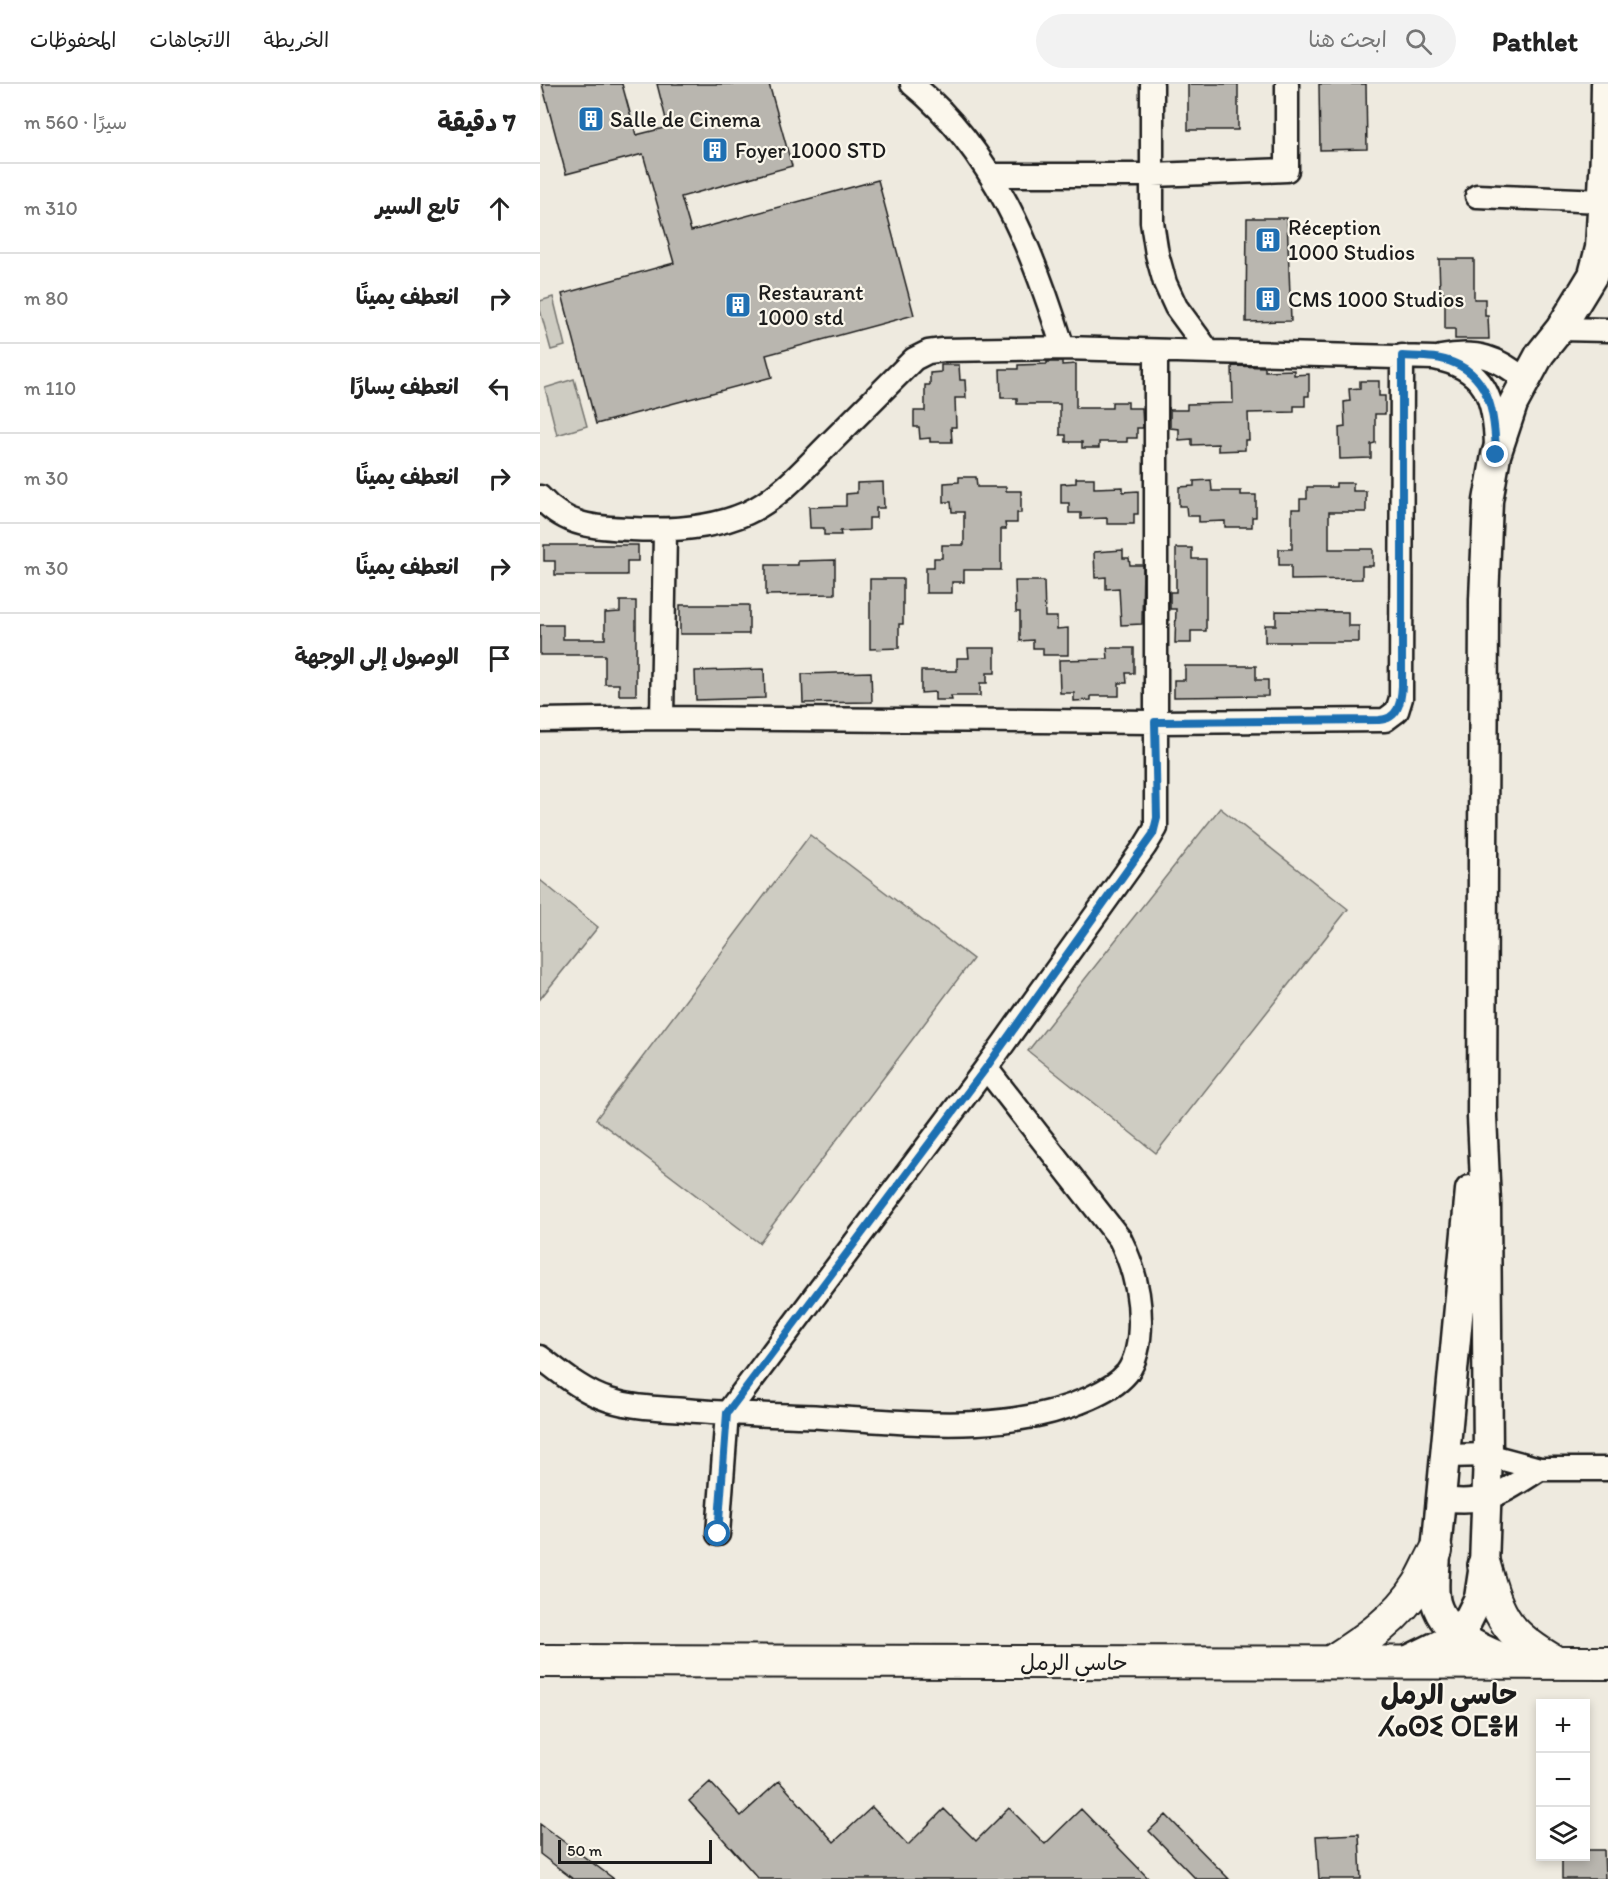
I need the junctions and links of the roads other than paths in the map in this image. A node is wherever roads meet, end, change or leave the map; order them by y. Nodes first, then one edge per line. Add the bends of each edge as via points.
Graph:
1 (912, 84) edge
2 (1152, 84) edge
3 (1287, 84) edge
4 (1606, 84) edge
5 (992, 175) junction
6 (1153, 175) junction
7 (1477, 196) dead end
8 (1603, 201) junction
9 (1560, 329) junction
10 (1608, 330) edge
11 (1063, 348) junction
12 (1156, 351) junction
13 (1209, 352) junction
14 (1402, 356) junction
15 (1434, 358) junction
16 (1525, 380) junction
17 (1496, 455) junction
18 (540, 497) edge
19 (540, 524) edge
20 (578, 524) junction
21 (665, 531) junction
22 (662, 718) junction
23 (540, 720) edge
24 (1155, 722) junction
25 (986, 1068) junction
26 (1482, 1117) junction
27 (540, 1357) edge
28 (727, 1413) junction
29 (1488, 1455) junction
30 (1446, 1456) junction
31 (1540, 1469) junction
32 (1608, 1469) edge
33 (1442, 1499) junction
34 (1487, 1499) junction
35 (718, 1534) dead end
36 (1436, 1551) junction
37 (1484, 1565) junction
38 (1458, 1633) junction
39 (540, 1661) edge
40 (1331, 1662) junction
41 (1404, 1662) junction
42 (1517, 1663) junction
43 (1557, 1663) junction
44 (1608, 1663) edge

1 - 5 street via 957,130
2 - 6 street
3 - 6 street via 1287,170
4 - 8 street
5 - 6 street
5 - 11 street via 1032,261
6 - 13 street via 1152,222 1165,283 1176,307
7 - 8 street
8 - 9 street via 1600,248 1593,275
9 - 10 street
9 - 16 street
11 - 12 street
11 - 21 street via 928,352 914,359 767,501 725,521
12 - 13 street
12 - 24 street
13 - 14 street
14 - 15 street
14 - 24 street via 1402,686 1396,711 1379,720
15 - 16 street via 1457,354 1482,356 1509,366
15 - 17 street via 1467,369 1479,380 1493,414
16 - 17 street
17 - 26 street via 1488,501 1484,600
18 - 20 street via 560,515
19 - 20 street
20 - 21 street
21 - 22 street
22 - 23 street
22 - 24 street
24 - 25 street via 1157,818 1153,834
25 - 28 street
25 - 28 street via 1130,1257 1140,1298 1140,1330 1128,1371 1106,1390 1065,1408 990,1422
26 - 29 street
26 - 30 street via 1468,1204
27 - 28 street via 607,1400
28 - 35 street
29 - 30 street
29 - 31 street
29 - 34 street
30 - 33 street
31 - 32 street
31 - 34 street
33 - 34 street
33 - 36 street
34 - 37 street
36 - 38 street via 1437,1603
36 - 40 main road via 1418,1585 1395,1613
37 - 38 street via 1475,1609
37 - 43 main road via 1497,1609 1511,1631
38 - 41 street
38 - 42 street
39 - 40 main road, حاسي الرمل
40 - 41 main road, حاسي الرمل
41 - 42 main road, حاسي الرمل
42 - 43 main road, حاسي الرمل
43 - 44 main road, حاسي الرمل

